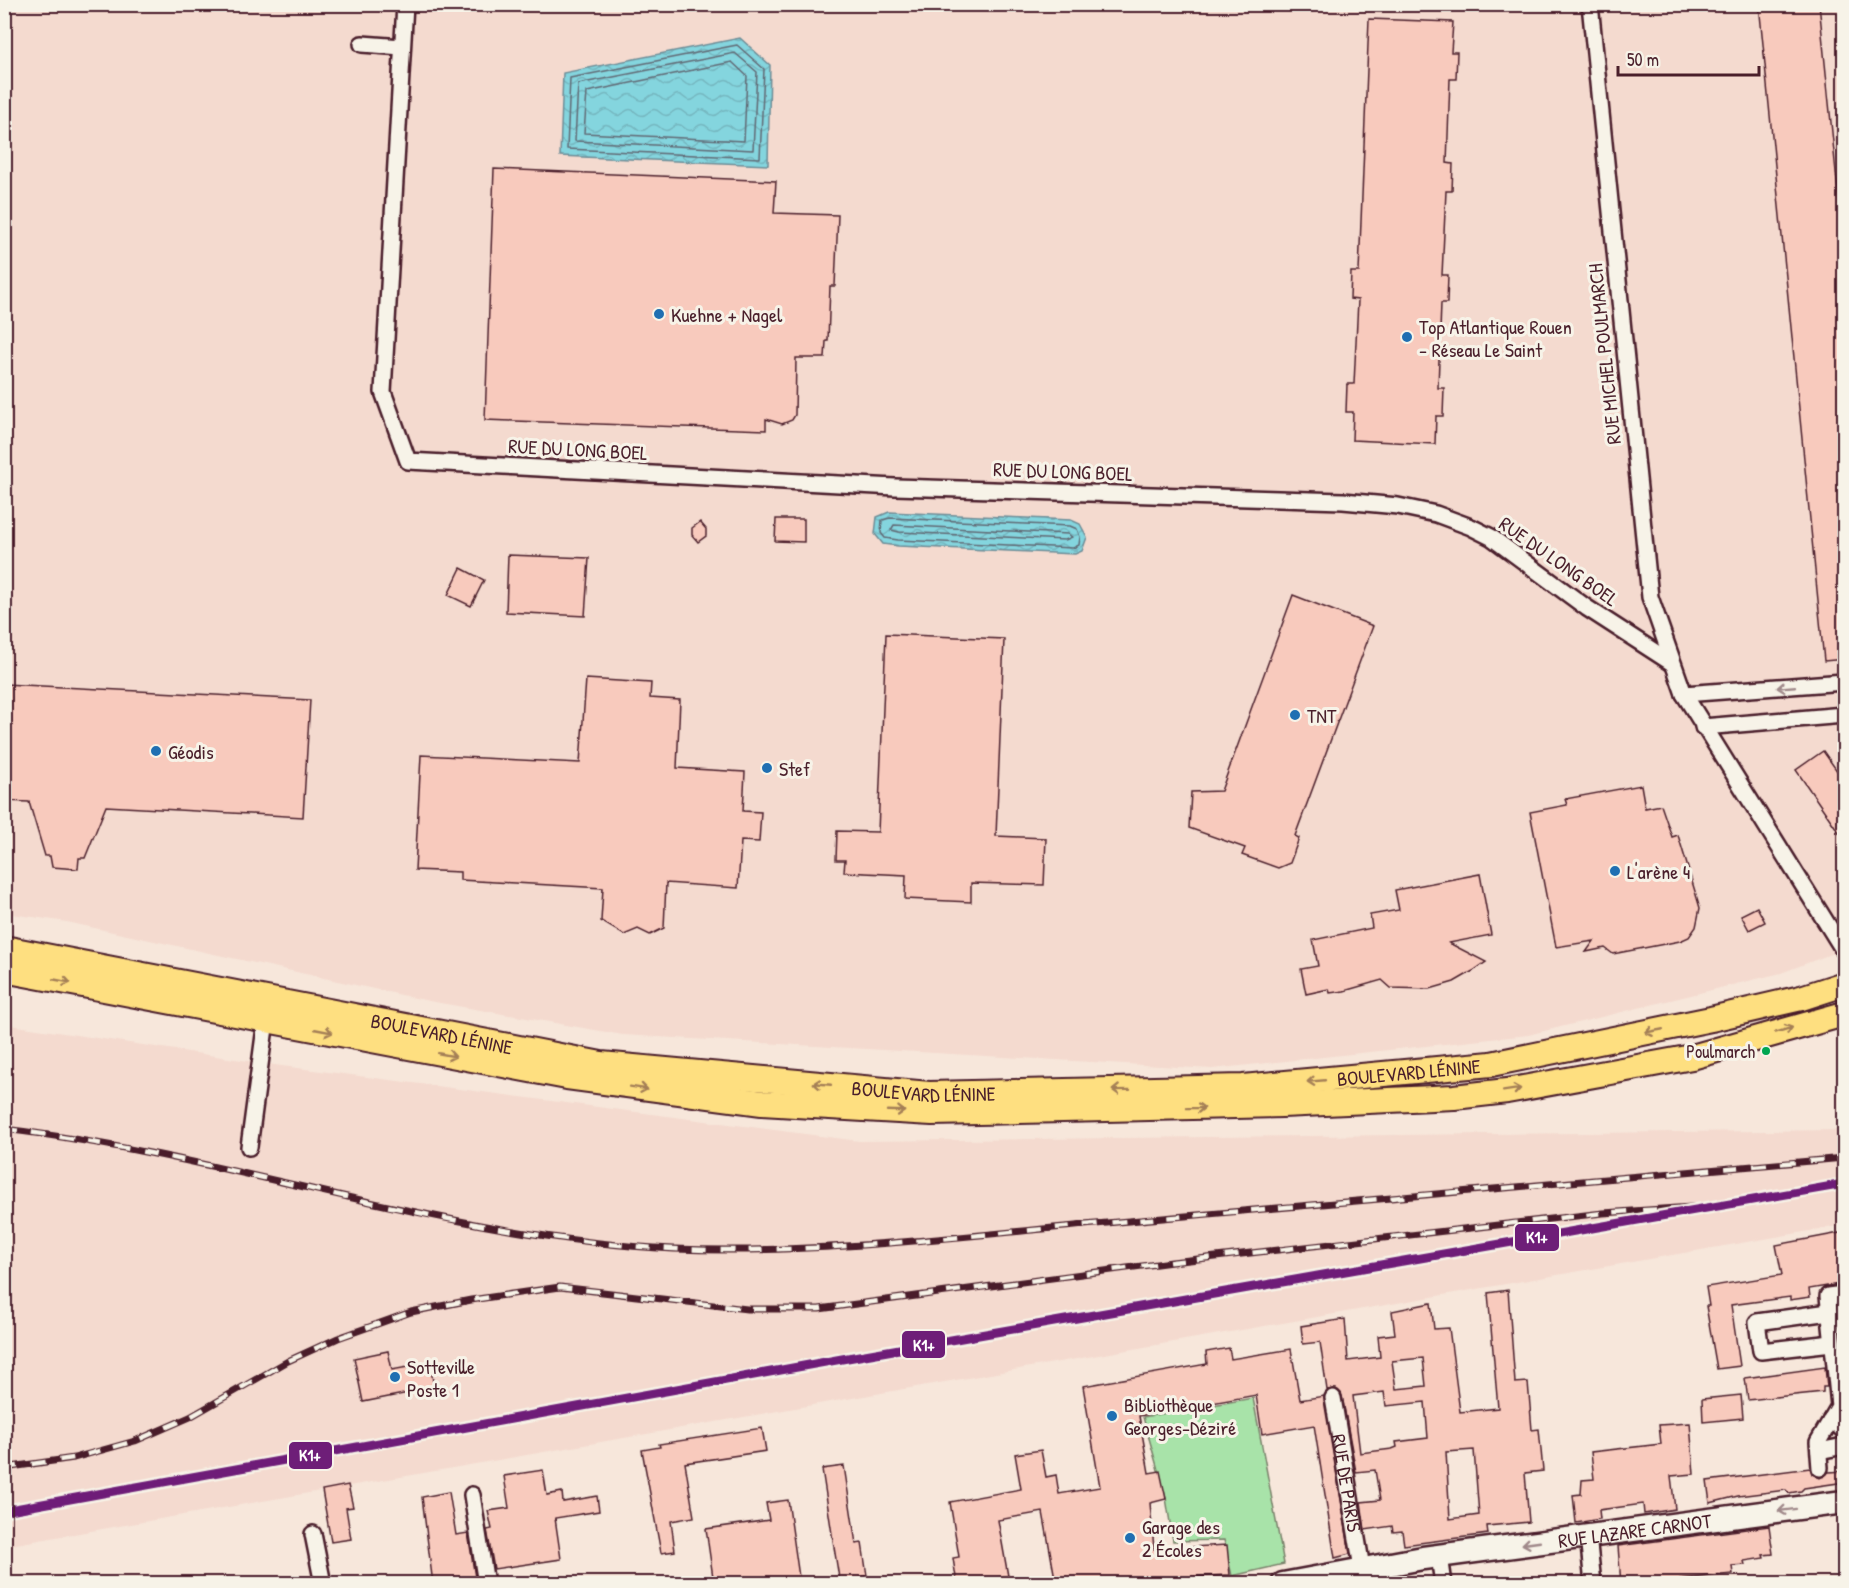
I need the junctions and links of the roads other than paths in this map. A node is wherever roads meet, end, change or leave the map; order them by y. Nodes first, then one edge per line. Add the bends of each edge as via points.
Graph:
1 (405, 4) edge
2 (1590, 4) edge
3 (362, 44) dead end
4 (402, 47) junction
5 (1672, 663) junction
6 (1845, 682) edge
7 (1684, 694) junction
8 (1845, 715) edge
9 (1703, 727) junction
10 (4, 948) edge
11 (1845, 951) edge
12 (4, 970) edge
13 (1845, 984) edge
14 (1845, 1014) edge
15 (266, 1020) junction
16 (249, 1147) dead end
17 (1845, 1294) edge
18 (1829, 1312) junction
19 (1833, 1343) junction
20 (1333, 1398) dead end
21 (1831, 1419) junction
22 (1845, 1431) edge
23 (1845, 1446) edge
24 (1819, 1451) junction
25 (1820, 1468) dead end
26 (472, 1495) dead end
27 (1845, 1502) edge
28 (313, 1534) dead end
29 (1588, 1534) junction
30 (1431, 1557) junction
31 (1362, 1568) junction
32 (322, 1584) edge
33 (486, 1584) edge
34 (1283, 1584) edge
35 (1443, 1584) edge
36 (1593, 1584) edge

1 - 4 street
2 - 5 street, RUE MICHEL POULMARCH via 1646,572 1650,597
3 - 4 street
4 - 5 street, RUE DU LONG BOEL via 383,392 408,462 895,487 1398,506 1436,514 1491,537 1587,608
5 - 7 street, RUE MICHEL POULMARCH
6 -> 7 street
7 - 9 street, RUE MICHEL POULMARCH
8 - 9 street
9 - 11 street, RUE MICHEL POULMARCH
13 -> 10 main road, BOULEVARD LÉNINE via 1711,1019 1480,1065 1243,1087 929,1094 601,1064
12 -> 15 main road
15 -> 14 main road via 660,1091 762,1103 932,1113 1454,1097 1508,1091 1692,1057
15 - 16 street
17 - 18 street via 1828,1296
18 - 19 street
18 - 19 street via 1757,1322 1761,1351
19 - 21 street via 1839,1406
20 - 31 street, RUE DE PARIS
21 - 22 street
21 - 24 street via 1818,1442
23 - 24 street
24 - 25 street
26 - 33 street
27 -> 29 street, RUE LAZARE CARNOT
28 - 32 street
29 -> 30 street, RUE LAZARE CARNOT
29 - 36 street
30 - 31 street
30 - 35 street
31 - 34 street

